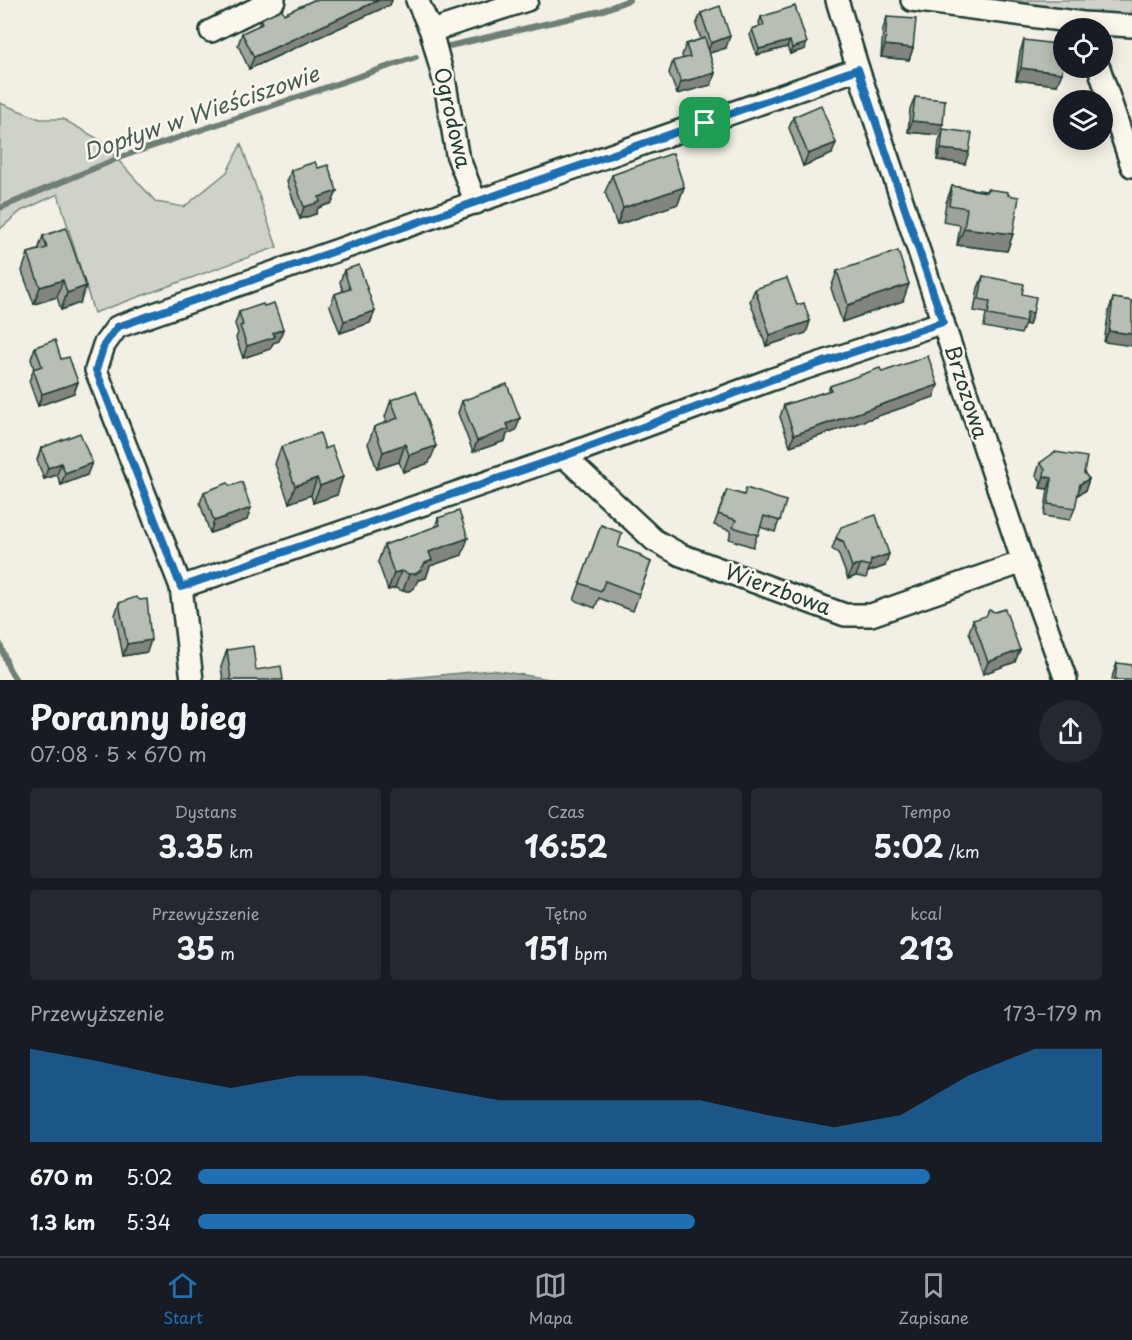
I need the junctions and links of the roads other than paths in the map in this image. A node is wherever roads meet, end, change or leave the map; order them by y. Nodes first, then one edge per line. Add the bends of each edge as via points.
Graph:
1 (274, 0) edge
2 (417, 0) edge
3 (527, 0) edge
4 (837, 0) edge
5 (912, 0) edge
6 (1053, 21) edge
7 (1113, 26) edge
8 (1132, 26) edge
9 (211, 31) dead end
10 (431, 32) junction
11 (858, 69) junction
12 (1102, 78) edge
13 (1132, 166) edge
14 (476, 203) junction
15 (943, 322) junction
16 (564, 456) junction
17 (1023, 562) junction
18 (181, 587) junction
19 (192, 680) edge
20 (1066, 680) edge

1 - 9 street
2 - 10 street, Ogrodowa
3 - 10 street
4 - 11 street, Brzozowa
5 - 6 street
7 - 8 street
10 - 14 street, Ogrodowa via 457,154
11 - 14 street
11 - 15 street, Brzozowa
12 - 13 street
14 - 18 street via 117,327 104,345 96,370
15 - 16 street
15 - 17 street, Brzozowa
16 - 17 street, Wierzbowa via 654,540 681,555 845,615 871,615
16 - 18 street
17 - 20 street, Brzozowa
18 - 19 street

